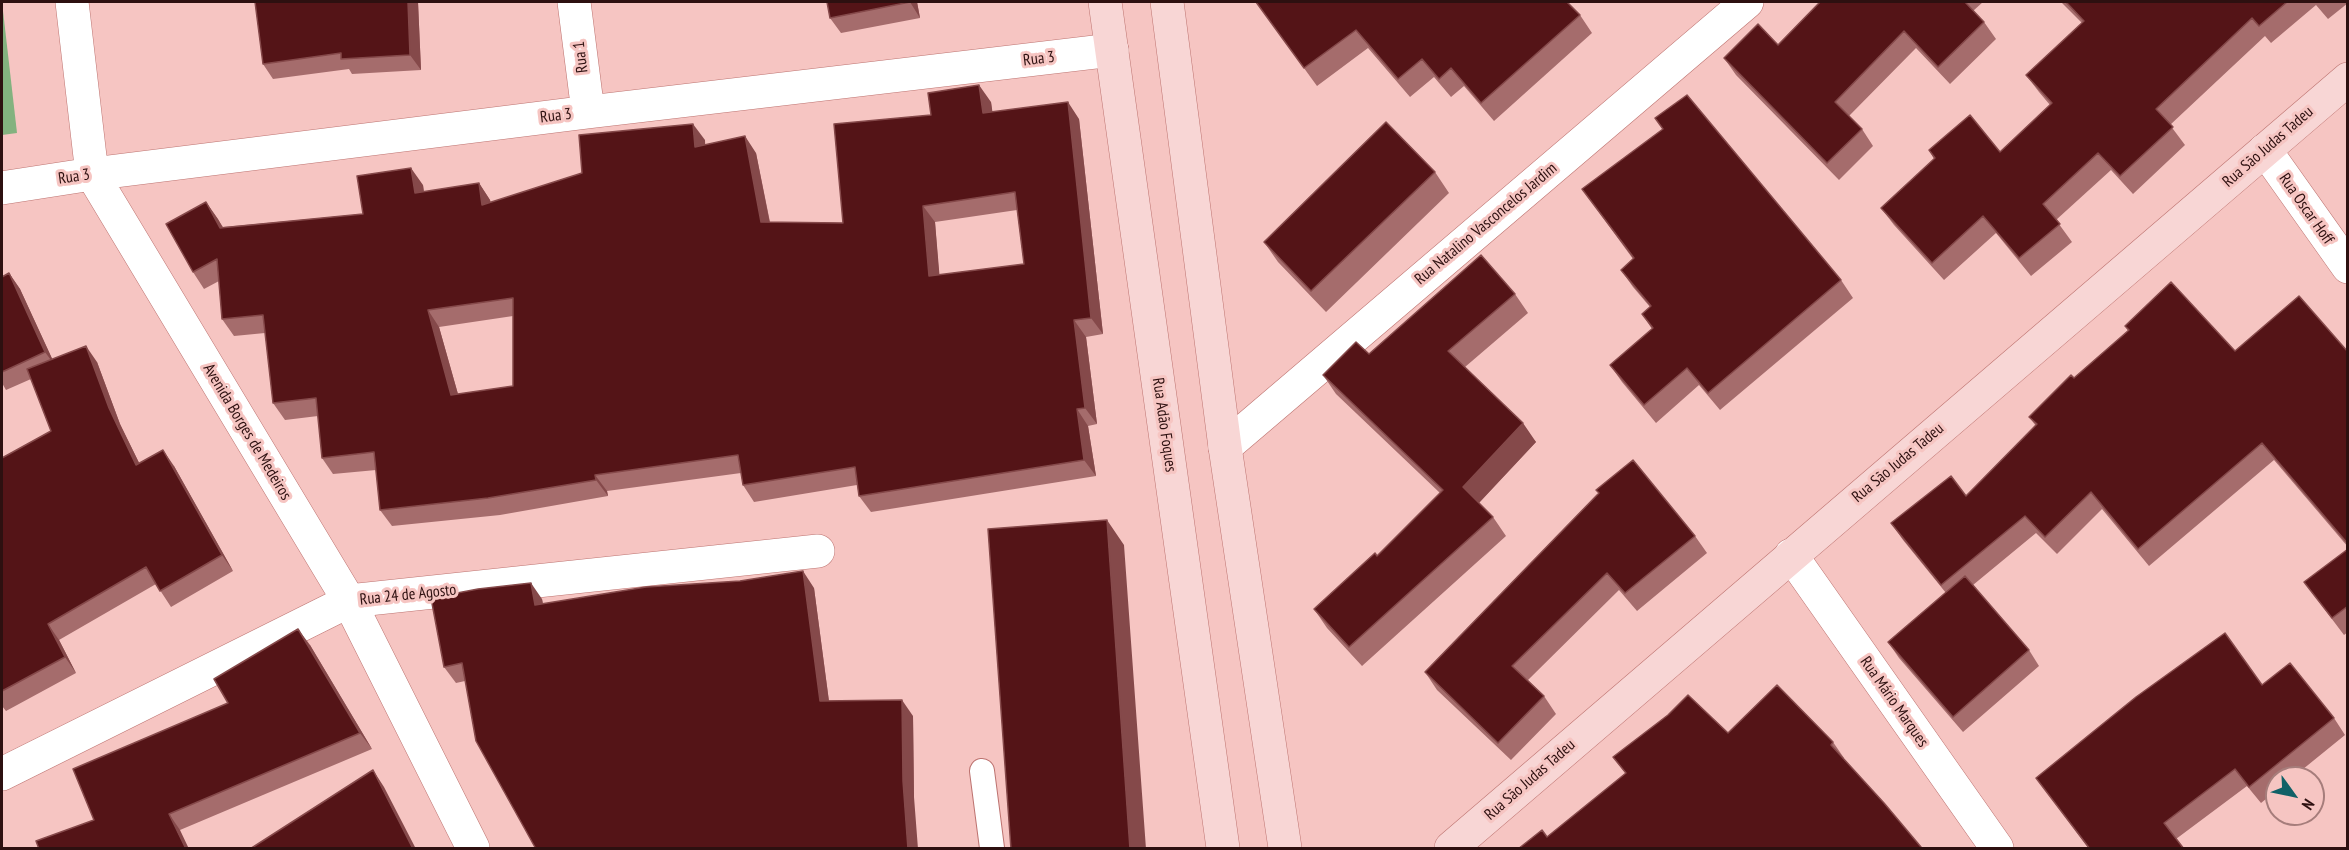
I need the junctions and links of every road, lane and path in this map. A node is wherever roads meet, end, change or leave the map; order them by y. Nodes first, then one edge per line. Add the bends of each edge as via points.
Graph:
1 (72, 2) edge
2 (574, 2) edge
3 (1105, 2) edge
4 (1747, 2) edge
5 (1173, 5) edge
6 (1112, 50) junction
7 (2348, 79) edge
8 (588, 112) junction
9 (2265, 150) junction
10 (92, 174) junction
11 (2, 188) edge
12 (2348, 267) edge
13 (1225, 447) junction
14 (818, 551) dead end
15 (1791, 555) junction
16 (349, 601) junction
17 (982, 771) dead end
18 (2, 774) edge
19 (473, 849) edge
20 (992, 849) edge
21 (1223, 849) edge
22 (1285, 849) edge
23 (1451, 849) edge
24 (1997, 849) edge

1 - 10 street, Avenida Borges de Medeiros
2 - 8 street, Rua 1
3 - 6 main road, Rua Adão Foques
4 - 13 street, Rua Natalino Vasconcelos Jardim
5 - 13 main road
6 - 8 street, Rua 3
6 - 21 main road, Rua Adão Foques
7 - 9 main road, Rua São Judas Tadeu
8 - 10 street, Rua 3
9 - 12 street, Rua Oscar Hoff
9 - 15 main road, Rua São Judas Tadeu
10 - 11 street, Rua 3
10 - 16 street, Avenida Borges de Medeiros
13 - 22 main road
14 - 16 street, Rua 24 de Agosto
15 - 23 main road, Rua São Judas Tadeu
15 - 24 street, Rua Mário Marques
16 - 18 street, Rua 24 de Agosto
16 - 19 street, Avenida Borges de Medeiros
17 - 20 lane

